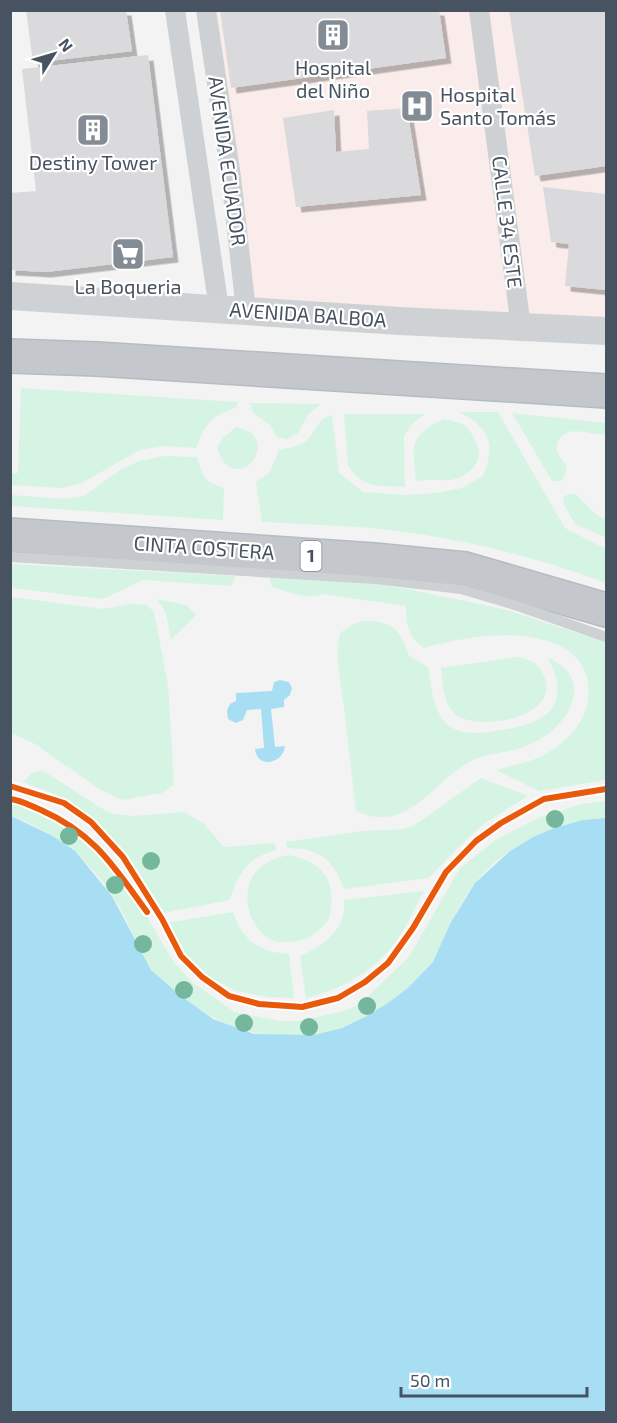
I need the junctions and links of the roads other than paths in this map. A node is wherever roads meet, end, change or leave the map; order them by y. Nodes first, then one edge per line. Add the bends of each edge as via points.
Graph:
1 (175, 10) edge
2 (206, 10) edge
3 (479, 10) edge
4 (10, 296) edge
5 (232, 310) junction
6 (520, 327) junction
7 (606, 332) edge
8 (10, 336) edge
9 (10, 356) edge
10 (97, 359) junction
11 (606, 391) edge
12 (10, 535) edge
13 (10, 557) edge
14 (606, 610) edge
15 (606, 637) edge

1 - 5 street, AVENIDA ECUADOR
2 - 5 street, AVENIDA ECUADOR via 231,177
3 - 6 street, CALLE 34 ESTE
4 - 5 main road, AVENIDA BALBOA
5 - 6 main road, AVENIDA BALBOA
6 - 7 main road, AVENIDA BALBOA
8 - 10 highway
9 - 10 highway
10 - 11 highway
12 - 14 highway, CINTA COSTERA / 1 via 465,569
13 - 15 lane via 376,579 461,589

